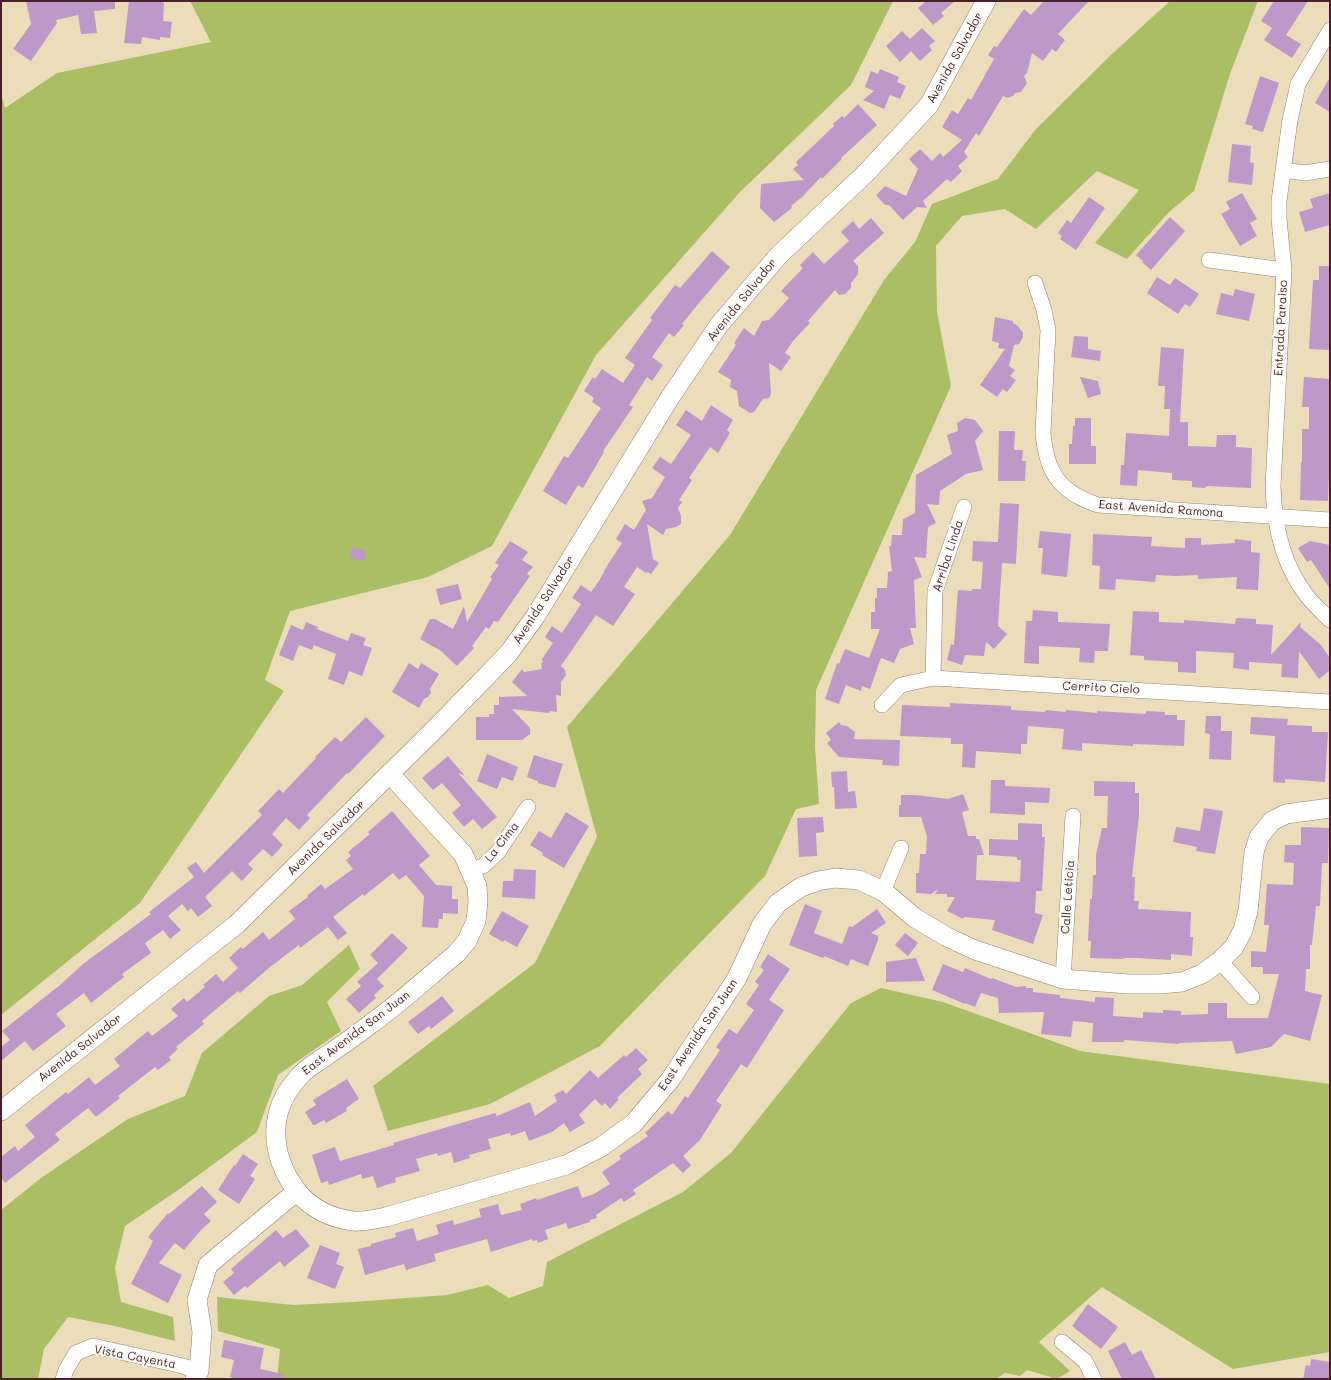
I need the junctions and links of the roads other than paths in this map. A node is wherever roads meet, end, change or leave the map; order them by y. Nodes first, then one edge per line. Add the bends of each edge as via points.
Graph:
1 (986, 1) edge
2 (1330, 30) edge
3 (1330, 169) edge
4 (1283, 170) junction
5 (1209, 260) dead end
6 (1284, 270) junction
7 (1035, 283) dead end
8 (964, 507) dead end
9 (1275, 517) junction
10 (1330, 520) edge
11 (1330, 620) edge
12 (933, 678) junction
13 (1330, 702) edge
14 (882, 705) dead end
15 (390, 774) junction
16 (528, 808) dead end
17 (1330, 808) edge
18 (1073, 816) dead end
19 (901, 848) dead end
20 (471, 870) junction
21 (882, 891) junction
22 (1220, 961) junction
23 (1062, 979) junction
24 (1252, 997) dead end
25 (1, 1111) edge
26 (297, 1191) junction
27 (1062, 1342) dead end
28 (197, 1375) edge
29 (63, 1379) edge
30 (1094, 1379) edge

1 - 15 street, Avenida Salvador via 930,105 866,173 779,254 718,324 535,616 508,654
2 - 4 street, Entrada Paraiso via 1298,84
3 - 4 street via 1305,173
4 - 6 street, Entrada Paraiso via 1278,209
5 - 6 street
6 - 9 street, Entrada Paraiso via 1273,486
7 - 9 street, East Avenida Ramona via 1048,330 1044,448 1052,472 1062,484 1083,500 1098,505
8 - 12 street, Arriba Linda via 935,591
9 - 10 street, East Avenida Ramona
9 - 11 street, Entrada Paraiso via 1290,569 1307,597
12 - 13 street, Cerrito Cielo
12 - 14 street, Cerrito Cielo via 901,685
15 - 20 street, East Avenida San Juan via 463,854
15 - 25 street, Avenida Salvador via 237,924
16 - 20 street, La Cima via 498,852 483,866
17 - 22 street, East Avenida San Juan via 1286,814 1272,821 1259,837 1254,852 1248,911 1243,930 1234,948
18 - 23 street, Calle Leticia
19 - 21 street
20 - 26 street, East Avenida San Juan via 477,886 478,902 476,921 467,941 456,954 373,1023 299,1076 286,1093 279,1107 275,1136 282,1165
21 - 23 street, East Avenida San Juan via 915,918 947,937 975,950
21 - 26 street, East Avenida San Juan via 859,880 835,878 801,887 778,903 762,924 737,978 670,1080 634,1123 601,1147 566,1165 367,1221 334,1217 321,1211
22 - 23 street, East Avenida San Juan via 1202,974 1182,982 1128,984
22 - 24 street
26 - 28 street via 208,1264 198,1300 202,1332
27 - 30 street via 1085,1361
28 - 29 street, Vista Cayenta via 179,1365 93,1346 76,1353

